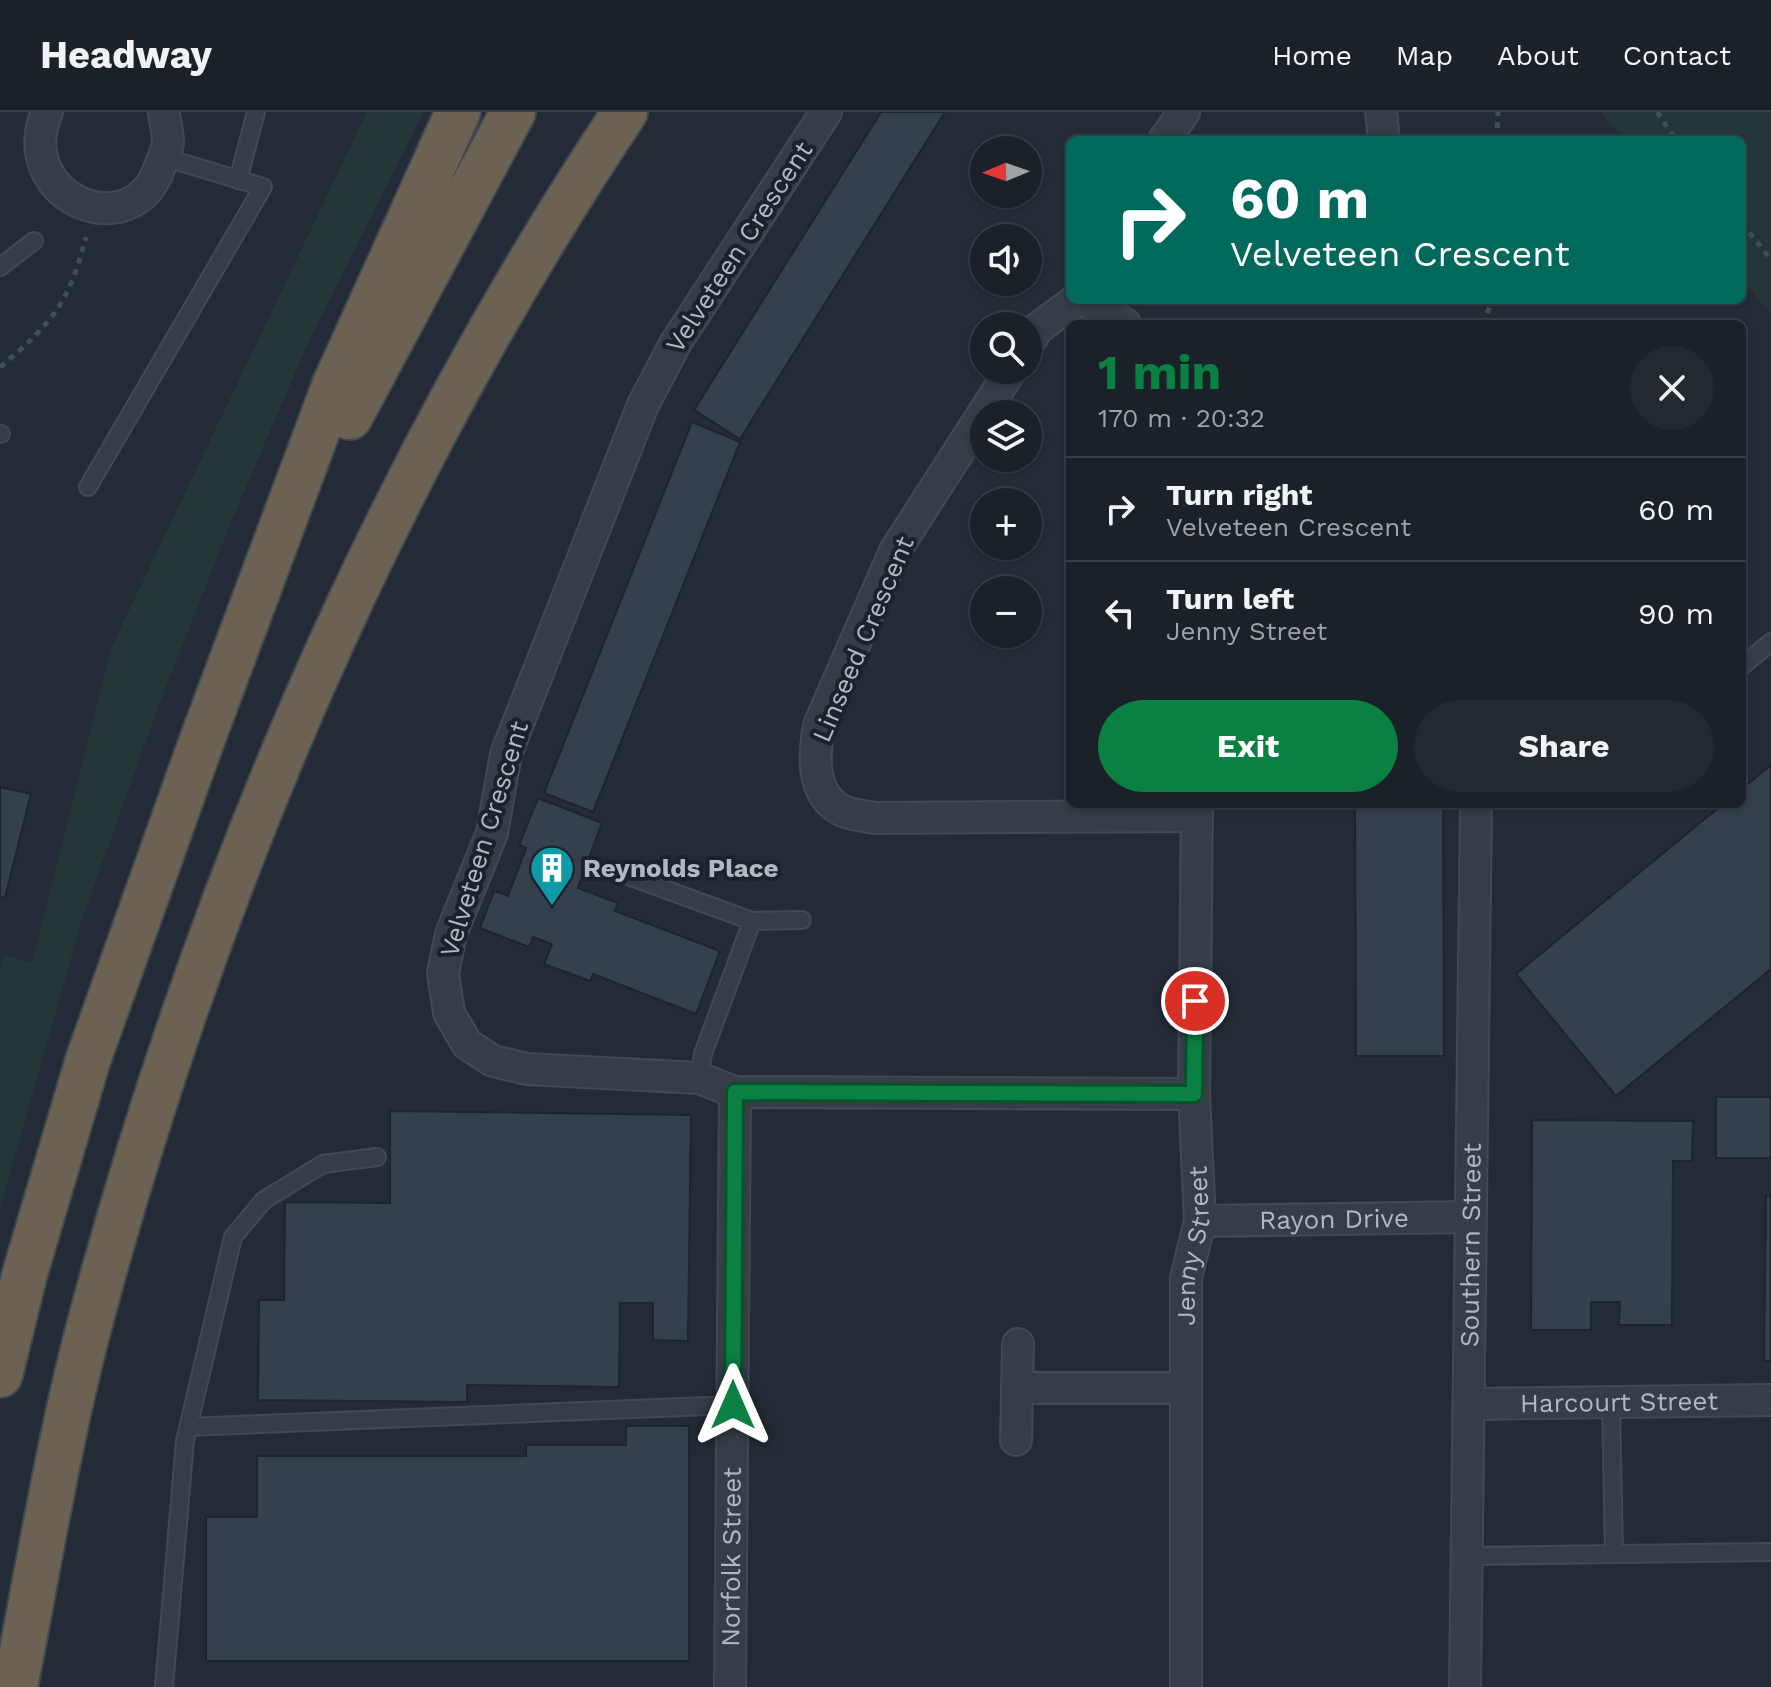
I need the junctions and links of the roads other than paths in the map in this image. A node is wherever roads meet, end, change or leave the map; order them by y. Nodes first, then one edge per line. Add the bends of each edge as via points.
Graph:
1 (47, 112) edge
2 (164, 112) edge
3 (256, 112) edge
4 (458, 112) edge
5 (513, 112) edge
6 (625, 112) edge
7 (826, 112) edge
8 (1184, 112) edge
9 (1381, 112) edge
10 (1167, 136) edge
11 (1384, 136) edge
12 (163, 157) junction
13 (238, 180) junction
14 (34, 241) dead end
15 (0, 267) edge
16 (1071, 304) edge
17 (1091, 304) edge
18 (1118, 320) edge
19 (1042, 325) edge
20 (1002, 384) edge
21 (88, 487) dead end
22 (1771, 642) edge
23 (1746, 663) edge
24 (201, 743) junction
25 (1476, 808) edge
26 (1197, 810) edge
27 (623, 874) dead end
28 (802, 920) dead end
29 (752, 921) junction
30 (699, 1078) junction
31 (735, 1092) junction
32 (1194, 1094) junction
33 (377, 1157) dead end
34 (1469, 1217) junction
35 (1200, 1221) junction
36 (1018, 1344) dead end
37 (0, 1375) edge
38 (1017, 1388) junction
39 (1186, 1388) junction
40 (1771, 1400) edge
41 (1611, 1402) junction
42 (1469, 1404) junction
43 (733, 1405) junction
44 (188, 1427) junction
45 (1016, 1440) dead end
46 (1771, 1552) edge
47 (1614, 1554) junction
48 (1466, 1556) junction
49 (15, 1687) edge
50 (164, 1687) edge
51 (730, 1687) edge
52 (1186, 1687) edge
53 (1465, 1687) edge

1 - 12 street via 38,140 46,172 63,195 90,208 138,199 155,181
2 - 12 street via 168,145
3 - 13 lane
4 - 24 highway via 335,384
5 - 24 highway via 355,405
6 - 49 highway via 523,276 392,511 312,686 224,903 142,1137 90,1323
7 - 30 street, Velveteen Crescent via 675,344 643,405 506,754 492,833 451,934 443,973 449,1013 467,1044 493,1061 527,1069
8 - 10 street
9 - 11 street
12 - 13 lane
13 - 21 lane via 263,187
14 - 15 lane
16 - 19 street
17 - 18 street
20 - 26 street, Linseed Crescent via 895,551 819,725 814,754 821,790 842,811 874,818
22 - 23 lane
24 - 37 highway via 88,1060
25 - 34 street, Southern Street
26 - 32 street, Jenny Street
27 - 29 lane
28 - 29 lane
29 - 30 lane
30 - 31 street, Velveteen Crescent
31 - 32 street, Velveteen Crescent
31 - 43 street, Norfolk Street
32 - 35 street, Jenny Street
33 - 44 lane via 323,1164 264,1200 233,1237
34 - 35 street, Rayon Drive
34 - 42 street, Southern Street
35 - 39 street, Jenny Street via 1186,1278
36 - 38 street
38 - 39 street
38 - 45 street
39 - 52 street, Jenny Street
40 - 41 street, Harcourt Street
41 - 42 street, Harcourt Street
41 - 47 lane
42 - 48 street, Southern Street
43 - 44 lane
43 - 51 street, Norfolk Street
44 - 50 lane
46 - 47 lane
47 - 48 lane
48 - 53 street, Southern Street

